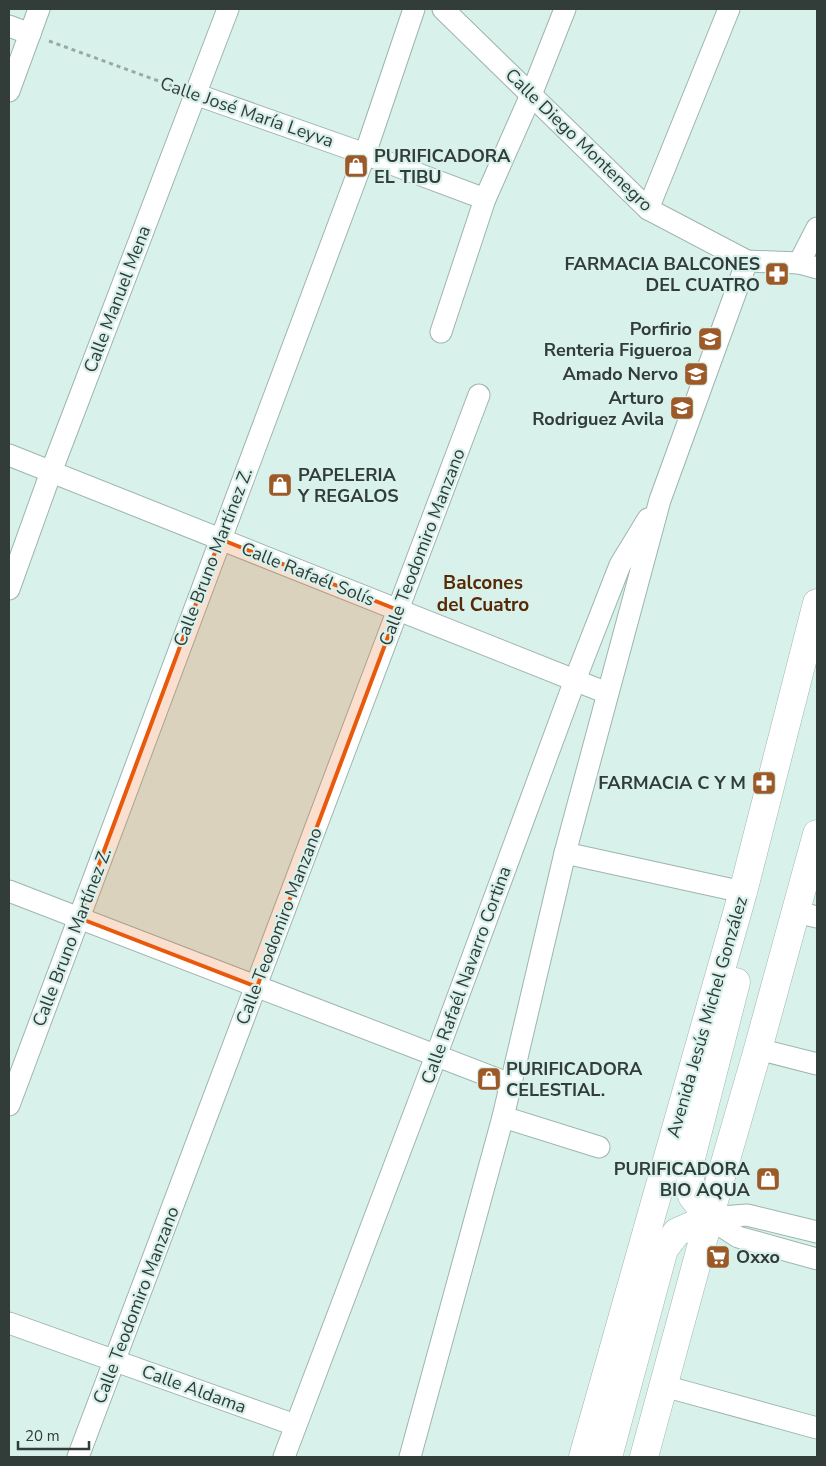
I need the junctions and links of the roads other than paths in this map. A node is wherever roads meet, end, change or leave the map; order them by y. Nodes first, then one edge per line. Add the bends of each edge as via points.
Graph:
1 (39, 9) edge
2 (228, 9) edge
3 (414, 9) edge
4 (443, 9) edge
5 (565, 9) edge
6 (729, 9) edge
7 (9, 26) edge
8 (30, 34) junction
9 (9, 91) edge
10 (195, 94) junction
11 (531, 95) junction
12 (365, 154) junction
13 (485, 199) junction
14 (648, 210) junction
15 (817, 228) edge
16 (747, 261) junction
17 (808, 265) edge
18 (441, 332) dead end
19 (479, 395) dead end
20 (9, 455) edge
21 (51, 472) junction
22 (660, 500) junction
23 (220, 539) junction
24 (9, 589) edge
25 (817, 603) edge
26 (398, 610) junction
27 (574, 680) junction
28 (607, 693) junction
29 (817, 834) edge
30 (564, 853) junction
31 (9, 891) edge
32 (743, 892) junction
33 (807, 914) edge
34 (79, 918) junction
35 (257, 987) junction
36 (758, 1048) junction
37 (436, 1056) junction
38 (817, 1064) edge
39 (510, 1084) junction
40 (9, 1105) edge
41 (503, 1117) junction
42 (599, 1147) dead end
43 (709, 1218) junction
44 (817, 1232) edge
45 (817, 1259) edge
46 (9, 1323) edge
47 (114, 1361) junction
48 (664, 1386) junction
49 (295, 1425) junction
50 (817, 1428) edge
51 (78, 1457) edge
52 (284, 1457) edge
53 (410, 1457) edge
54 (583, 1457) edge
55 (608, 1457) edge
56 (644, 1457) edge

1 - 8 street
2 - 10 street, Calle Manuel Mena
3 - 12 street, Calle Bruno Martínez Z.
4 - 11 street, Calle Diego Montenegro
5 - 11 street
6 - 14 street
7 - 8 street
8 - 9 street
10 - 12 street, Calle José María Leyva
10 - 21 street, Calle Manuel Mena
11 - 13 street
11 - 14 street, Calle Diego Montenegro
12 - 13 street, Calle José María Leyva
12 - 23 street, Calle Bruno Martínez Z.
13 - 18 street
14 - 16 street, Calle Diego Montenegro
15 - 17 street
16 - 17 street, Calle Diego Montenegro
16 - 22 street, Calle Rafaél Navarro Cortina
19 - 26 street, Calle Teodomiro Manzano
20 - 21 street, Calle Rafaél Solís
21 - 23 street, Calle Rafaél Solís
21 - 24 street, Calle Manuel Mena
22 - 27 street, Calle Rafaél Navarro Cortina via 620,564
22 - 28 street, Calle Rafaél Navarro Cortina
23 - 26 street, Calle Rafaél Solís
23 - 34 street, Calle Bruno Martínez Z.
25 - 32 main road, Avenida Jesús Michel González
26 - 27 street, Calle Rafaél Solís
26 - 35 street, Calle Teodomiro Manzano
27 - 28 street, Calle Rafaél Solís
27 - 37 street, Calle Rafaél Navarro Cortina
28 - 30 street, Calle Rafaél Navarro Cortina
29 - 33 main road
30 - 32 street
30 - 39 street, Calle Rafaél Navarro Cortina
31 - 34 street
32 - 43 main road via 740,968 689,1166 692,1196
32 - 54 main road, Avenida Jesús Michel González
33 - 36 main road
34 - 35 street
34 - 40 street, Calle Bruno Martínez Z.
35 - 37 street
35 - 47 street, Calle Teodomiro Manzano
36 - 38 street
36 - 43 main road
37 - 39 street
37 - 49 street, Calle Rafaél Navarro Cortina
39 - 41 street, Calle Rafaél Navarro Cortina
41 - 42 street
41 - 53 street, Calle Rafaél Navarro Cortina
43 - 44 street via 747,1215
43 - 45 street via 738,1237
43 - 48 main road
43 - 55 main road via 677,1232 664,1249
46 - 47 street, Calle Aldama
47 - 49 street, Calle Aldama
47 - 51 street, Calle Teodomiro Manzano
48 - 50 street
48 - 56 main road
49 - 52 street, Calle Rafaél Navarro Cortina

